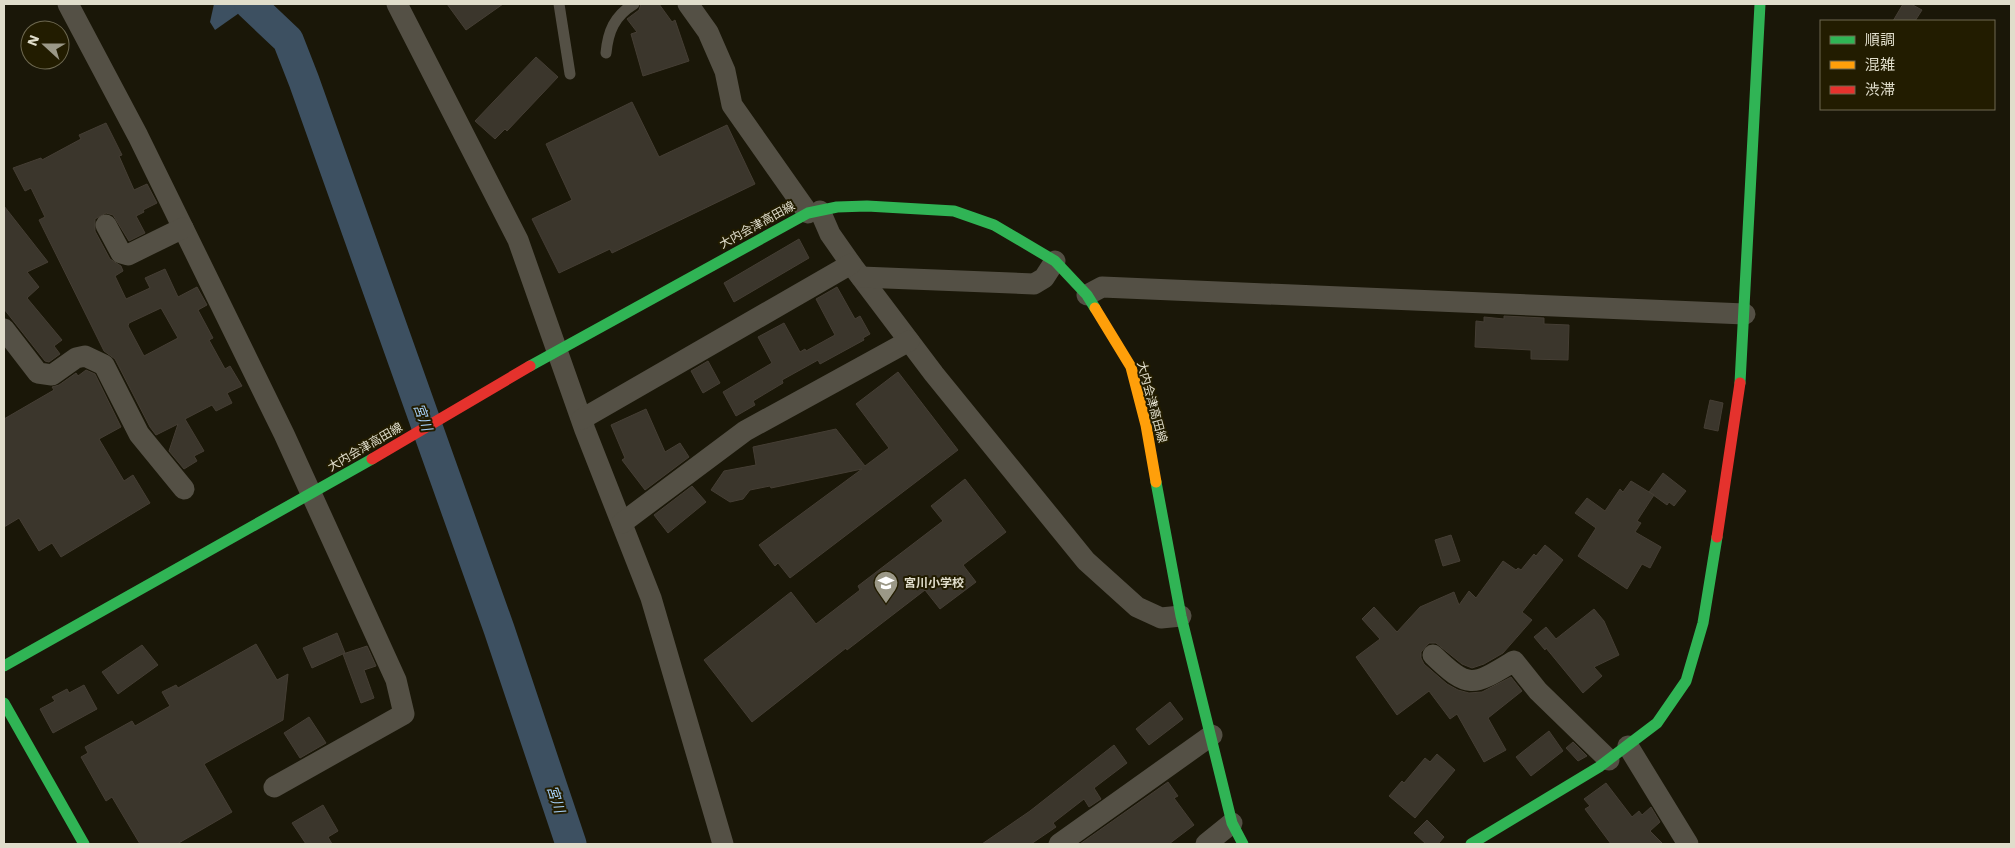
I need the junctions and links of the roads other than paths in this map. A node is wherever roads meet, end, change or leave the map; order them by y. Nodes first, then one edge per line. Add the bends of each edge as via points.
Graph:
1 (68, 4) edge
2 (397, 4) edge
3 (559, 4) edge
4 (634, 4) edge
5 (688, 4) edge
6 (1760, 4) edge
7 (606, 53) dead end
8 (570, 74) dead end
9 (814, 212) junction
10 (106, 225) dead end
11 (183, 228) junction
12 (1055, 262) junction
13 (856, 270) junction
14 (1087, 296) junction
15 (1744, 314) junction
16 (4, 329) edge
17 (909, 341) junction
18 (553, 353) junction
19 (582, 419) junction
20 (184, 489) dead end
21 (316, 492) junction
22 (622, 523) junction
23 (1182, 616) junction
24 (1434, 654) dead end
25 (4, 666) edge
26 (4, 703) edge
27 (1212, 735) junction
28 (1628, 746) junction
29 (1609, 760) junction
30 (274, 787) dead end
31 (1232, 823) junction
32 (84, 844) edge
33 (723, 844) edge
34 (1059, 844) edge
35 (1206, 844) edge
36 (1243, 844) edge
37 (1472, 844) edge
38 (1688, 844) edge

1 - 11 street
2 - 18 street via 518,240
3 - 8 lane
4 - 7 lane via 618,16 612,26
5 - 9 street via 708,32 725,71 732,105
6 - 15 main road
9 - 12 main road, 大内会津高田線 via 867,206 954,210 994,225
9 - 13 street
9 - 18 main road, 大内会津高田線
10 - 11 street via 121,253 128,255
11 - 21 street
12 - 13 street via 1044,278 1034,284
12 - 14 main road, 大内会津高田線
13 - 17 street
13 - 19 street
14 - 15 street via 1102,287
14 - 23 main road, 大内会津高田線 via 1131,367 1146,425
15 - 28 main road via 1739,400 1695,656 1686,682 1657,723
16 - 20 street via 38,373 52,375 76,358 85,356 104,365 139,434
17 - 22 street via 745,431
17 - 23 street via 1086,562 1137,607 1161,618
18 - 19 street
18 - 21 main road, 大内会津高田線
19 - 22 street
21 - 25 main road, 大内会津高田線
21 - 30 street via 396,680 404,714
22 - 33 street via 651,598
23 - 27 main road, 大内会津高田線
24 - 29 street via 1454,675 1472,681 1483,680 1514,661 1538,690
26 - 32 main road
27 - 31 main road, 大内会津高田線
27 - 34 street
28 - 29 main road
28 - 38 street
29 - 37 main road
31 - 35 street
31 - 36 main road, 大内会津高田線

